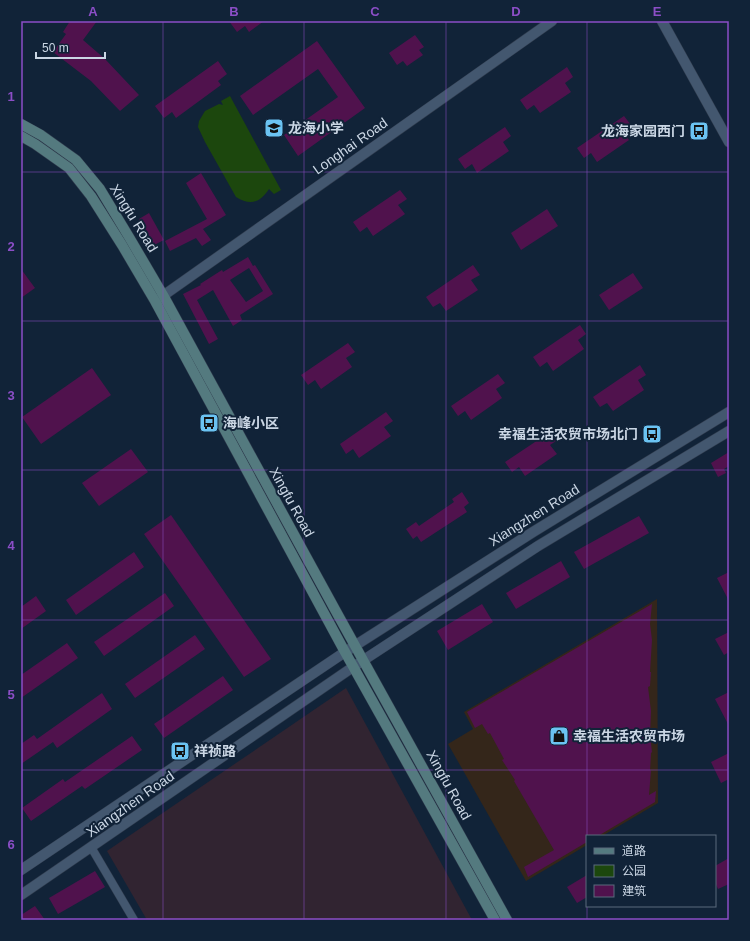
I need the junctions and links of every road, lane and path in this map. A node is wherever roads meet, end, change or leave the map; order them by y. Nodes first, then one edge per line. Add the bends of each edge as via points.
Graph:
1 (552, 21) edge
2 (662, 21) edge
3 (21, 124) edge
4 (21, 136) edge
5 (729, 142) edge
6 (159, 298) junction
7 (729, 412) edge
8 (729, 431) edge
9 (355, 645) junction
10 (345, 652) junction
11 (363, 661) junction
12 (353, 667) junction
13 (92, 847) junction
14 (21, 870) edge
15 (21, 895) edge
16 (134, 920) edge
17 (495, 920) edge
18 (507, 920) edge

1 - 6 street, Longhai Road
2 - 5 street
3 - 6 main road, Xingfu Road via 76,160 100,189 129,237
4 - 6 main road, Xingfu Road via 69,168 91,196
6 - 9 main road, Xingfu Road
6 - 10 main road, Xingfu Road
7 - 9 street, Xiangzhen Road
8 - 11 street, Xiangzhen Road via 538,546
9 - 10 street
9 - 11 main road, Xingfu Road
10 - 12 main road, Xingfu Road
10 - 14 street, Xiangzhen Road
11 - 12 street
11 - 18 main road, Xingfu Road
12 - 13 street, Xiangzhen Road
12 - 17 main road, Xingfu Road
13 - 15 street, Xiangzhen Road
13 - 16 street

